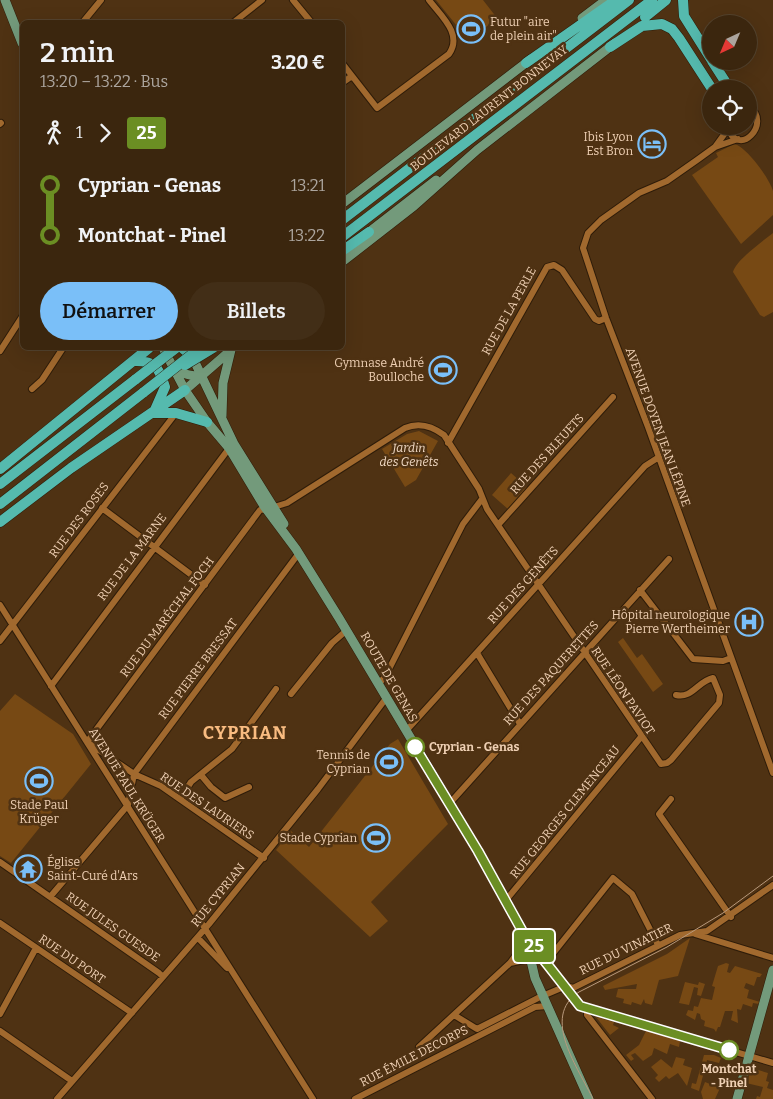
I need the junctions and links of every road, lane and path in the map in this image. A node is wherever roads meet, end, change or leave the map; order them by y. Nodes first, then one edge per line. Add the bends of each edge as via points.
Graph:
1 (5, 0) edge
2 (101, 0) edge
3 (262, 0) edge
4 (293, 0) edge
5 (429, 0) edge
6 (606, 0) edge
7 (616, 0) edge
8 (628, 0) edge
9 (652, 0) edge
10 (666, 0) edge
11 (683, 0) edge
12 (645, 18) joint
13 (85, 20) edge
14 (237, 20) edge
15 (309, 20) edge
16 (20, 38) edge
17 (702, 44) edge
18 (610, 47) junction
19 (526, 63) junction
20 (345, 67) edge
21 (352, 76) junction
22 (706, 80) edge
23 (345, 81) edge
24 (757, 113) edge
25 (757, 132) edge
26 (723, 135) edge
27 (734, 135) edge
28 (754, 135) edge
29 (738, 139) junction
30 (715, 147) junction
31 (477, 150) junction
32 (345, 202) edge
33 (345, 218) edge
34 (369, 232) joint
35 (345, 235) edge
36 (345, 249) edge
37 (345, 260) edge
38 (606, 318) junction
39 (20, 321) edge
40 (62, 350) edge
41 (164, 350) edge
42 (173, 350) edge
43 (197, 350) edge
44 (210, 350) edge
45 (211, 350) edge
46 (230, 350) edge
47 (231, 350) edge
48 (232, 350) edge
49 (0, 351) edge
50 (190, 352) edge
51 (141, 353) edge
52 (171, 366) junction
53 (202, 376) junction
54 (32, 388) dead end
55 (185, 390) junction
56 (613, 397) dead end
57 (153, 413) junction
58 (176, 413) junction
59 (222, 419) junction
60 (207, 422) junction
61 (448, 443) junction
62 (231, 446) junction
63 (659, 457) junction
64 (0, 469) edge
65 (243, 472) junction
66 (256, 476) junction
67 (0, 484) edge
68 (482, 499) junction
69 (0, 504) edge
70 (102, 508) junction
71 (270, 508) junction
72 (0, 522) edge
73 (498, 525) junction
74 (154, 547) junction
75 (299, 553) junction
76 (668, 558) dead end
77 (205, 585) junction
78 (538, 586) junction
79 (640, 590) junction
80 (0, 606) edge
81 (14, 626) junction
82 (347, 630) junction
83 (0, 641) edge
84 (477, 653) junction
85 (584, 654) junction
86 (731, 658) junction
87 (379, 684) junction
88 (51, 686) junction
89 (276, 689) dead end
90 (291, 694) dead end
91 (676, 695) dead end
92 (387, 697) junction
93 (520, 724) junction
94 (406, 731) junction
95 (641, 737) junction
96 (87, 742) junction
97 (773, 773) edge
98 (134, 774) junction
99 (201, 775) junction
100 (250, 787) dead end
101 (180, 799) junction
102 (671, 800) dead end
103 (450, 803) junction
104 (128, 805) junction
105 (264, 858) junction
106 (0, 862) edge
107 (773, 885) edge
108 (50, 897) junction
109 (506, 900) junction
110 (730, 917) junction
111 (0, 923) edge
112 (205, 930) junction
113 (695, 934) junction
114 (525, 936) junction
115 (198, 938) junction
116 (658, 945) junction
117 (36, 948) junction
118 (545, 958) junction
119 (773, 958) edge
120 (531, 960) junction
121 (510, 963) junction
122 (773, 970) edge
123 (235, 976) junction
124 (163, 977) junction
125 (566, 986) junction
126 (543, 996) junction
127 (547, 1006) junction
128 (587, 1008) junction
129 (460, 1009) junction
130 (132, 1013) junction
131 (0, 1014) edge
132 (454, 1015) junction
133 (470, 1026) junction
134 (482, 1030) junction
135 (0, 1031) edge
136 (418, 1047) dead end
137 (749, 1056) junction
138 (773, 1063) edge
139 (72, 1081) junction
140 (57, 1099) edge
141 (313, 1099) edge
142 (355, 1099) edge
143 (589, 1099) edge
144 (652, 1099) edge
145 (737, 1099) edge

1 - 16 main road
2 - 13 street
3 - 14 street
4 - 15 street
5 - 21 street via 455,37 455,46 449,54 377,108
6 - 19 main road
7 - 19 highway
8 - 33 highway, BOULEVARD LAURENT BONNEVAY
9 - 35 highway, BOULEVARD LAURENT BONNEVAY
10 - 12 highway
11 - 17 highway via 684,16
12 - 18 main road
18 - 22 highway via 642,26 662,24 672,29
18 - 31 main road
19 - 32 main road
20 - 21 street
21 - 23 street
24 - 25 street, AVENUE DOYEN JEAN LÉPINE via 760,128
26 - 30 street, AVENUE DOYEN JEAN LÉPINE
27 - 29 street
28 - 29 street, AVENUE DOYEN JEAN LÉPINE
29 - 30 street, AVENUE DOYEN JEAN LÉPINE
30 - 38 street, AVENUE DOYEN JEAN LÉPINE via 673,177 639,193 588,233 584,255
31 - 34 main road
31 - 37 main road via 414,206
34 - 36 highway
38 - 61 street, RUE DE LA PERLE via 595,319 562,270 554,265 548,266
38 - 63 street, AVENUE DOYEN JEAN LÉPINE
39 - 49 street
40 - 54 street via 42,380
41 - 52 main road, ROUTE DE GENAS
42 - 67 highway, bridge
43 - 52 highway, bridge
44 - 52 highway, bridge via 190,364
45 - 46 main road via 222,354
47 - 53 main road
48 - 59 main road via 223,382
50 - 53 main road, ROUTE DE GENAS
51 - 57 highway via 146,361 160,370 165,387
51 - 64 highway
52 - 53 main road via 191,376
52 - 55 main road, ROUTE DE GENAS
52 - 69 highway, bridge via 144,392
53 - 55 main road
53 - 59 main road, ROUTE DE GENAS
55 - 57 highway
55 - 60 main road, ROUTE DE GENAS
56 - 73 street, RUE DES BLEUETS
57 - 58 highway
57 - 72 highway via 71,468
58 - 60 highway
58 - 70 street, RUE DES ROSES
59 - 62 main road, ROUTE DE GENAS
60 - 62 main road, ROUTE DE GENAS
61 - 68 street, RUE LÉON PAVIOT via 479,489
61 - 71 street, RUE LÉON PAVIOT via 438,430 422,425 410,426 287,504
62 - 65 main road, ROUTE DE GENAS
62 - 66 main road, ROUTE DE GENAS
62 - 74 street, RUE DE LA MARNE
63 - 78 street, RUE DES GENÊTS via 645,466
63 - 86 street, AVENUE DOYEN JEAN LÉPINE
65 - 66 street
65 - 71 main road, ROUTE DE GENAS
66 - 71 main road, ROUTE DE GENAS
68 - 73 street, RUE LÉON PAVIOT
68 - 87 street via 463,524
70 - 74 street
70 - 81 street, RUE DES ROSES
71 - 75 main road, ROUTE DE GENAS
71 - 77 street, RUE DU MARÉCHAL FOCH via 260,510
73 - 78 street, RUE LÉON PAVIOT
74 - 77 street
74 - 88 street, RUE DE LA MARNE
75 - 82 main road, ROUTE DE GENAS
75 - 98 street, RUE PIERRE BRESSAT
76 - 79 street, RUE DES PAQUERETTES
77 - 96 street, RUE DU MARÉCHAL FOCH
78 - 84 street, RUE DES GENÊTS
78 - 85 street, RUE LÉON PAVIOT
79 - 85 street, RUE DES PAQUERETTES
79 - 86 street via 693,659 723,661
80 - 81 street, AVENUE PAUL KRÜGER
81 - 83 street, RUE DES ROSES
81 - 88 street, AVENUE PAUL KRÜGER
82 - 87 main road, ROUTE DE GENAS
82 - 90 street via 332,643
84 - 93 street
84 - 94 street, RUE DES GENÊTS
85 - 93 street, RUE DES PAQUERETTES
85 - 95 street, RUE LÉON PAVIOT
86 - 97 street, AVENUE DOYEN JEAN LÉPINE
87 - 92 main road, ROUTE DE GENAS
88 - 96 street, AVENUE PAUL KRÜGER
89 - 99 street via 232,749
91 - 95 street, RUE LÉON PAVIOT via 690,694 704,680 713,678 720,695 719,703 668,763 658,761
92 - 94 main road, ROUTE DE GENAS
92 - 105 street, RUE CYPRIAN
93 - 103 street, RUE DES PAQUERETTES
94 - 103 main road, ROUTE DE GENAS
95 - 109 street, RUE GEORGES CLEMENCEAU
96 - 98 street, RUE DES LAURIERS
96 - 104 street, AVENUE PAUL KRÜGER
98 - 101 street, RUE DES LAURIERS
98 - 104 street, RUE PIERRE BRESSAT
99 - 100 street via 226,798
99 - 101 street via 191,782
101 - 105 street, RUE DES LAURIERS
102 - 110 street via 659,814
103 - 109 main road, ROUTE DE GENAS
104 - 108 street
104 - 112 street, AVENUE PAUL KRÜGER
105 - 112 street, RUE CYPRIAN
106 - 108 street, RUE JULES GUESDE
107 - 110 street, RUE DU VINATIER
108 - 124 street, RUE JULES GUESDE
109 - 114 main road, ROUTE DE GENAS
110 - 113 street, RUE DU VINATIER via 707,931
111 - 117 street, RUE DU PORT
112 - 115 street, RUE CYPRIAN
112 - 123 street, AVENUE PAUL KRÜGER
113 - 116 street, RUE DU VINATIER via 680,935
113 - 119 street
114 - 118 street
114 - 120 main road, ROUTE DE GENAS
114 - 121 street, RUE ÉMILE DECORPS
115 - 123 street, AVENUE PAUL KRÜGER
115 - 124 street, RUE CYPRIAN
116 - 118 street via 632,894 613,878
116 - 125 street, RUE DU VINATIER via 573,988
117 - 130 street, RUE DU PORT
117 - 131 street
118 - 120 street
118 - 125 street
120 - 121 street
120 - 126 main road, ROUTE DE GENAS
121 - 129 street, RUE ÉMILE DECORPS
122 - 137 main road
123 - 141 street, AVENUE PAUL KRÜGER
124 - 130 street, RUE CYPRIAN
125 - 126 street
125 - 128 street via 580,1006
126 - 127 main road, ROUTE DE GENAS
126 - 134 street, RUE ÉMILE DECORPS
127 - 134 street, RUE ÉMILE DECORPS via 535,1007
127 - 143 main road, ROUTE DE GENAS
128 - 137 street
128 - 144 street via 587,1014
129 - 132 street, RUE ÉMILE DECORPS
129 - 133 street, RUE ÉMILE DECORPS
130 - 139 street, RUE CYPRIAN
132 - 133 street, RUE ÉMILE DECORPS
132 - 136 street, RUE ÉMILE DECORPS
133 - 134 street, RUE ÉMILE DECORPS
134 - 142 street, RUE ÉMILE DECORPS
135 - 139 street
137 - 138 street
137 - 145 main road
139 - 140 street, RUE CYPRIAN

